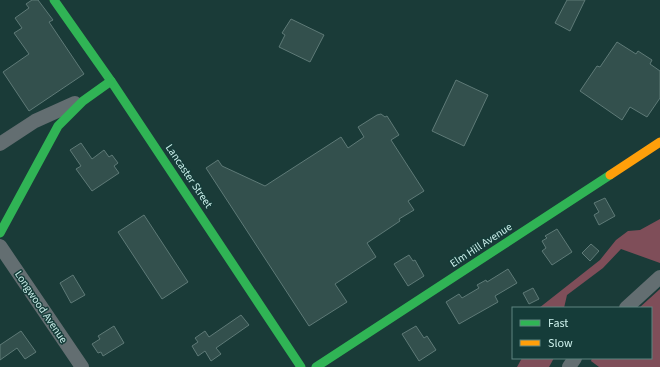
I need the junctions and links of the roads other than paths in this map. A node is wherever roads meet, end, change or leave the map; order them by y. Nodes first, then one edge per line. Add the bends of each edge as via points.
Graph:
1 (54, 0) edge
2 (111, 81) junction
3 (83, 100) junction
4 (660, 142) edge
5 (0, 144) edge
6 (0, 233) edge
7 (0, 246) edge
8 (660, 277) edge
9 (627, 307) edge
10 (82, 367) edge
11 (301, 367) edge
12 (316, 367) edge

1 - 2 main road, Lancaster Street
2 - 3 main road
2 - 11 main road, Lancaster Street
3 - 5 street via 34,121
3 - 6 main road via 58,126
4 - 12 main road, Elm Hill Avenue
7 - 10 street, Longwood Avenue
8 - 9 street

